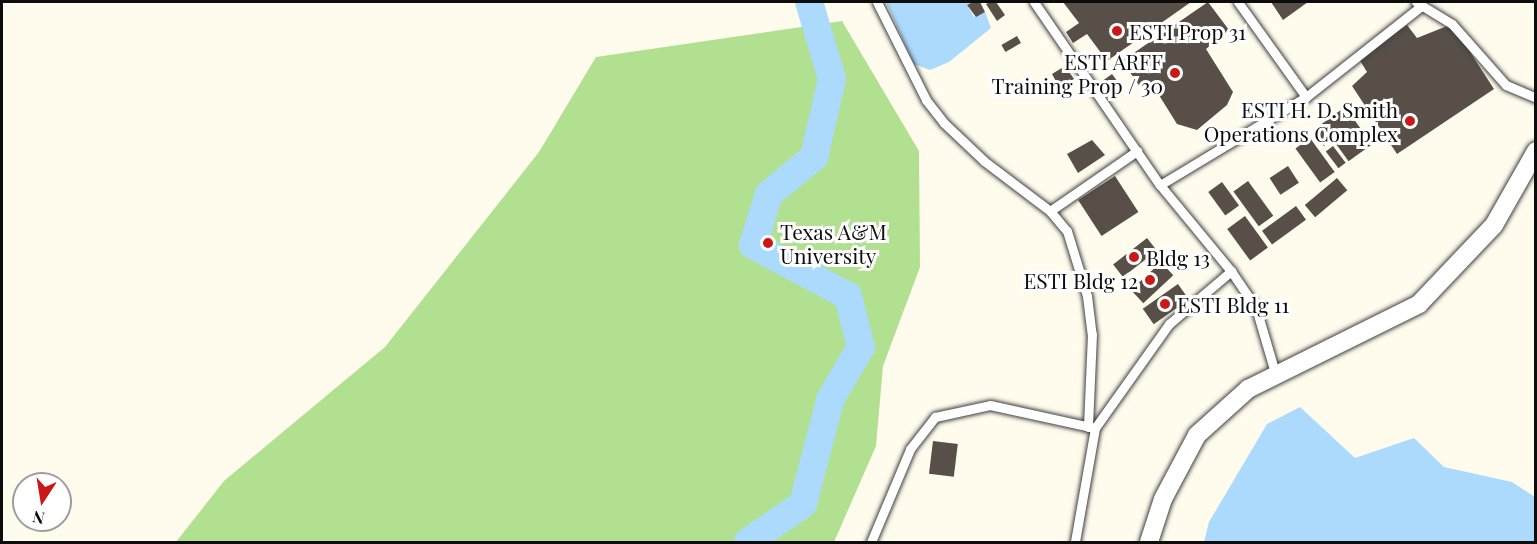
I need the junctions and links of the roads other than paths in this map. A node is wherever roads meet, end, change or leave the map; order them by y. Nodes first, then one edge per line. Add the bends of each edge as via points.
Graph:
1 (877, 2) edge
2 (1034, 2) edge
3 (1238, 2) edge
4 (1418, 4) edge
5 (1306, 97) junction
6 (1536, 98) edge
7 (1137, 151) junction
8 (1536, 151) edge
9 (1160, 185) junction
10 (1050, 211) junction
11 (1231, 272) junction
12 (1276, 376) junction
13 (1091, 427) junction
14 (871, 543) edge
15 (1075, 543) edge
16 (1149, 543) edge

1 - 10 lane via 926,99 944,123 984,161
2 - 7 lane
3 - 5 lane
4 - 5 lane
4 - 6 lane via 1452,24 1506,85
5 - 9 lane
7 - 9 lane
7 - 10 lane
8 - 12 street via 1494,225 1450,276 1419,304
9 - 11 lane
10 - 13 lane via 1067,231 1087,296 1092,334
11 - 12 lane via 1256,308
11 - 13 lane via 1169,324
12 - 16 street via 1248,389 1197,435 1163,499
13 - 14 lane via 990,405 935,417 910,449
13 - 15 lane

